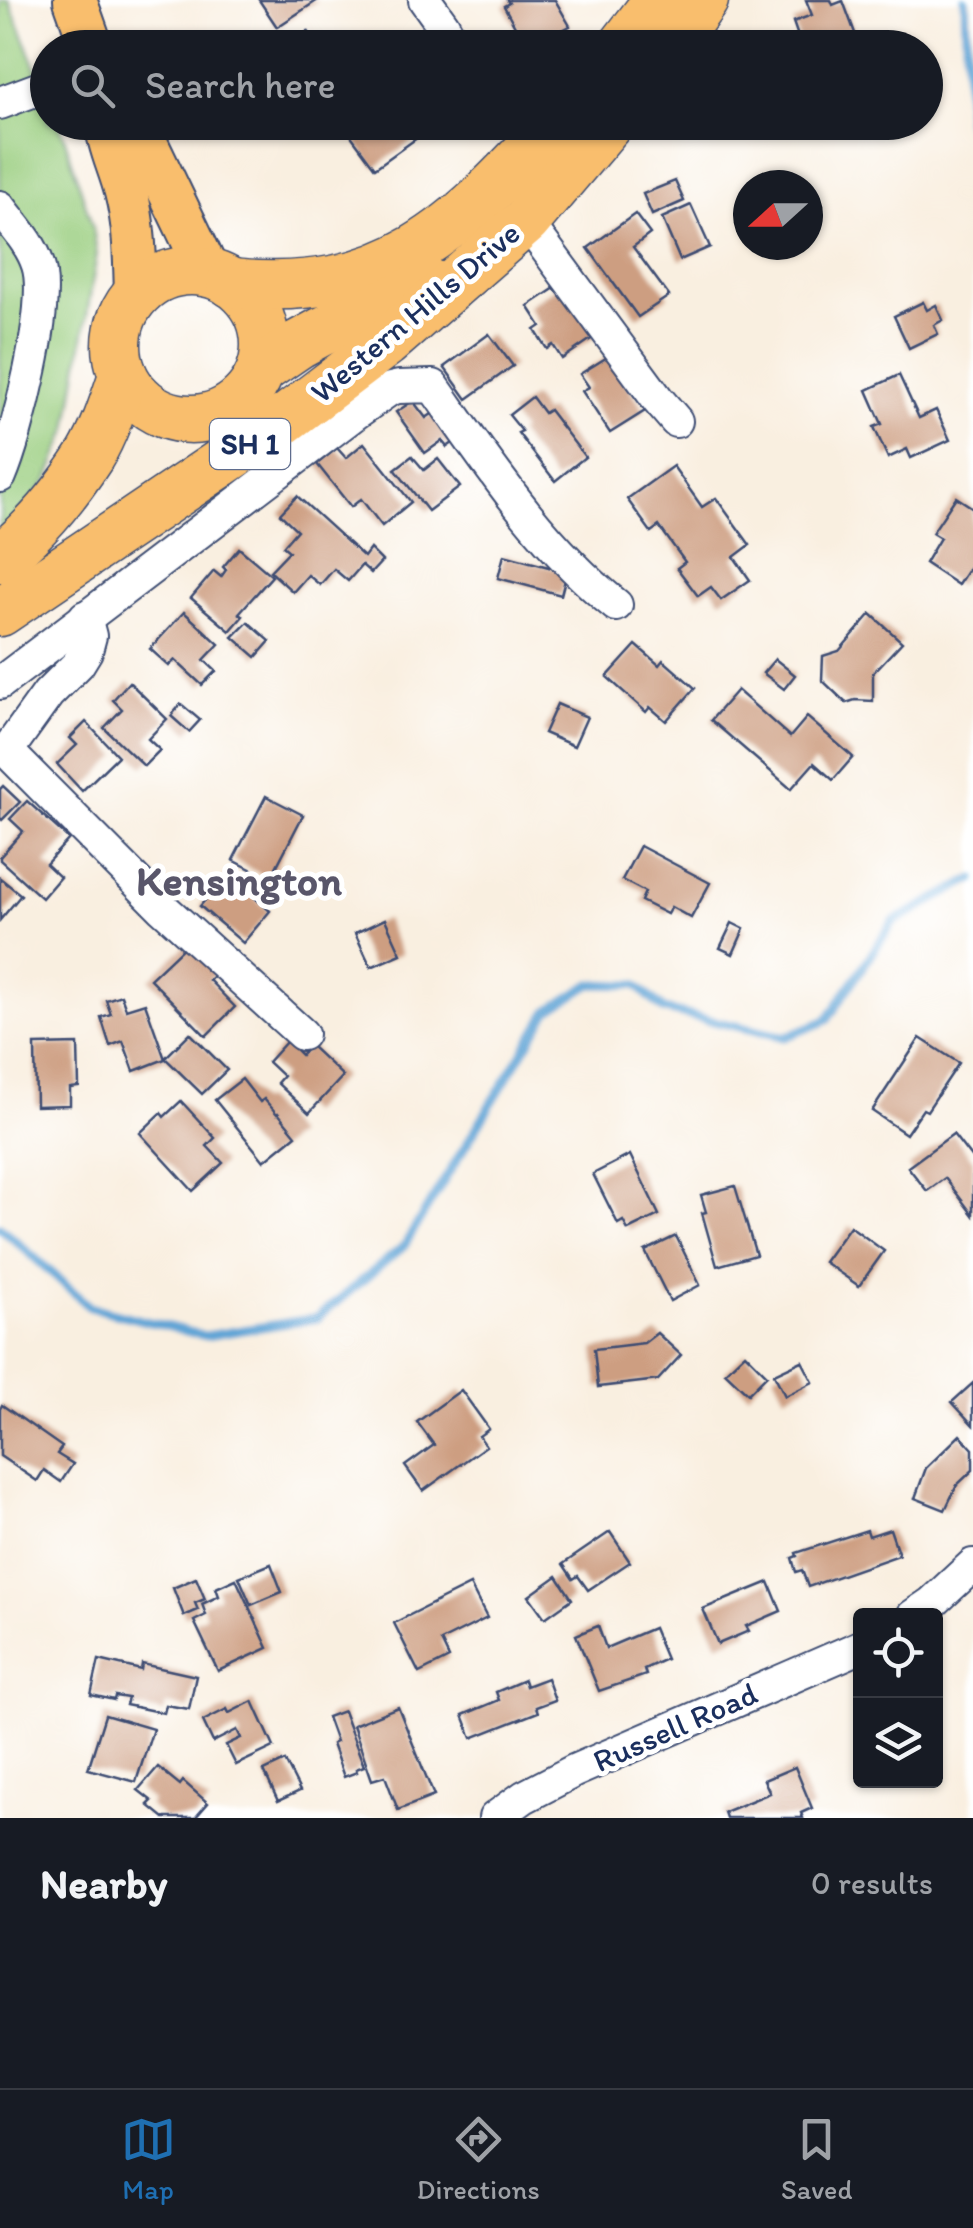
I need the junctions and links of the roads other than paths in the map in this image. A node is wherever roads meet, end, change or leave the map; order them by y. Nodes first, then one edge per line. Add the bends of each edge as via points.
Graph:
1 (74, 0) edge
2 (426, 0) edge
3 (658, 0) edge
4 (704, 0) edge
5 (85, 30) edge
6 (446, 30) edge
7 (635, 30) edge
8 (683, 30) edge
9 (30, 92) edge
10 (0, 103) edge
11 (109, 140) edge
12 (146, 140) edge
13 (539, 140) edge
14 (595, 140) edge
15 (0, 207) edge
16 (526, 221) junction
17 (490, 252) junction
18 (220, 278) junction
19 (136, 296) junction
20 (261, 370) junction
21 (123, 374) junction
22 (210, 417) junction
23 (676, 422) dead end
24 (0, 476) edge
25 (109, 538) junction
26 (0, 558) edge
27 (616, 605) dead end
28 (0, 612) edge
29 (85, 617) junction
30 (0, 682) edge
31 (302, 1034) dead end
32 (973, 1565) edge
33 (924, 1608) edge
34 (853, 1650) edge
35 (494, 1818) edge

1 - 5 main road
2 - 6 street
3 - 7 highway
4 - 8 highway
9 - 10 street
11 - 19 main road via 132,226
12 - 18 main road
13 - 18 highway, Western Hills Drive via 461,218 396,260 319,283 262,286
14 - 16 highway, Western Hills Drive / SH 1
15 - 24 street via 31,249 42,286 20,418
16 - 17 highway, Western Hills Drive / SH 1
16 - 23 street
17 - 20 highway, SH 1 via 322,332
17 - 25 highway, Western Hills Drive / SH 1 via 330,386
18 - 19 highway via 172,274
18 - 20 highway via 252,303 263,328
19 - 21 highway via 117,339
20 - 22 highway, SH 1 via 245,396
21 - 22 highway via 158,412
21 - 26 highway via 90,455 60,497
22 - 25 highway, SH 1
25 - 28 highway, Western Hills Drive / SH 1
27 - 29 street via 525,513 433,386 398,386
29 - 30 street
29 - 31 street via 86,651 7,751 163,908
32 - 33 street
34 - 35 street, Russell Road via 574,1771

